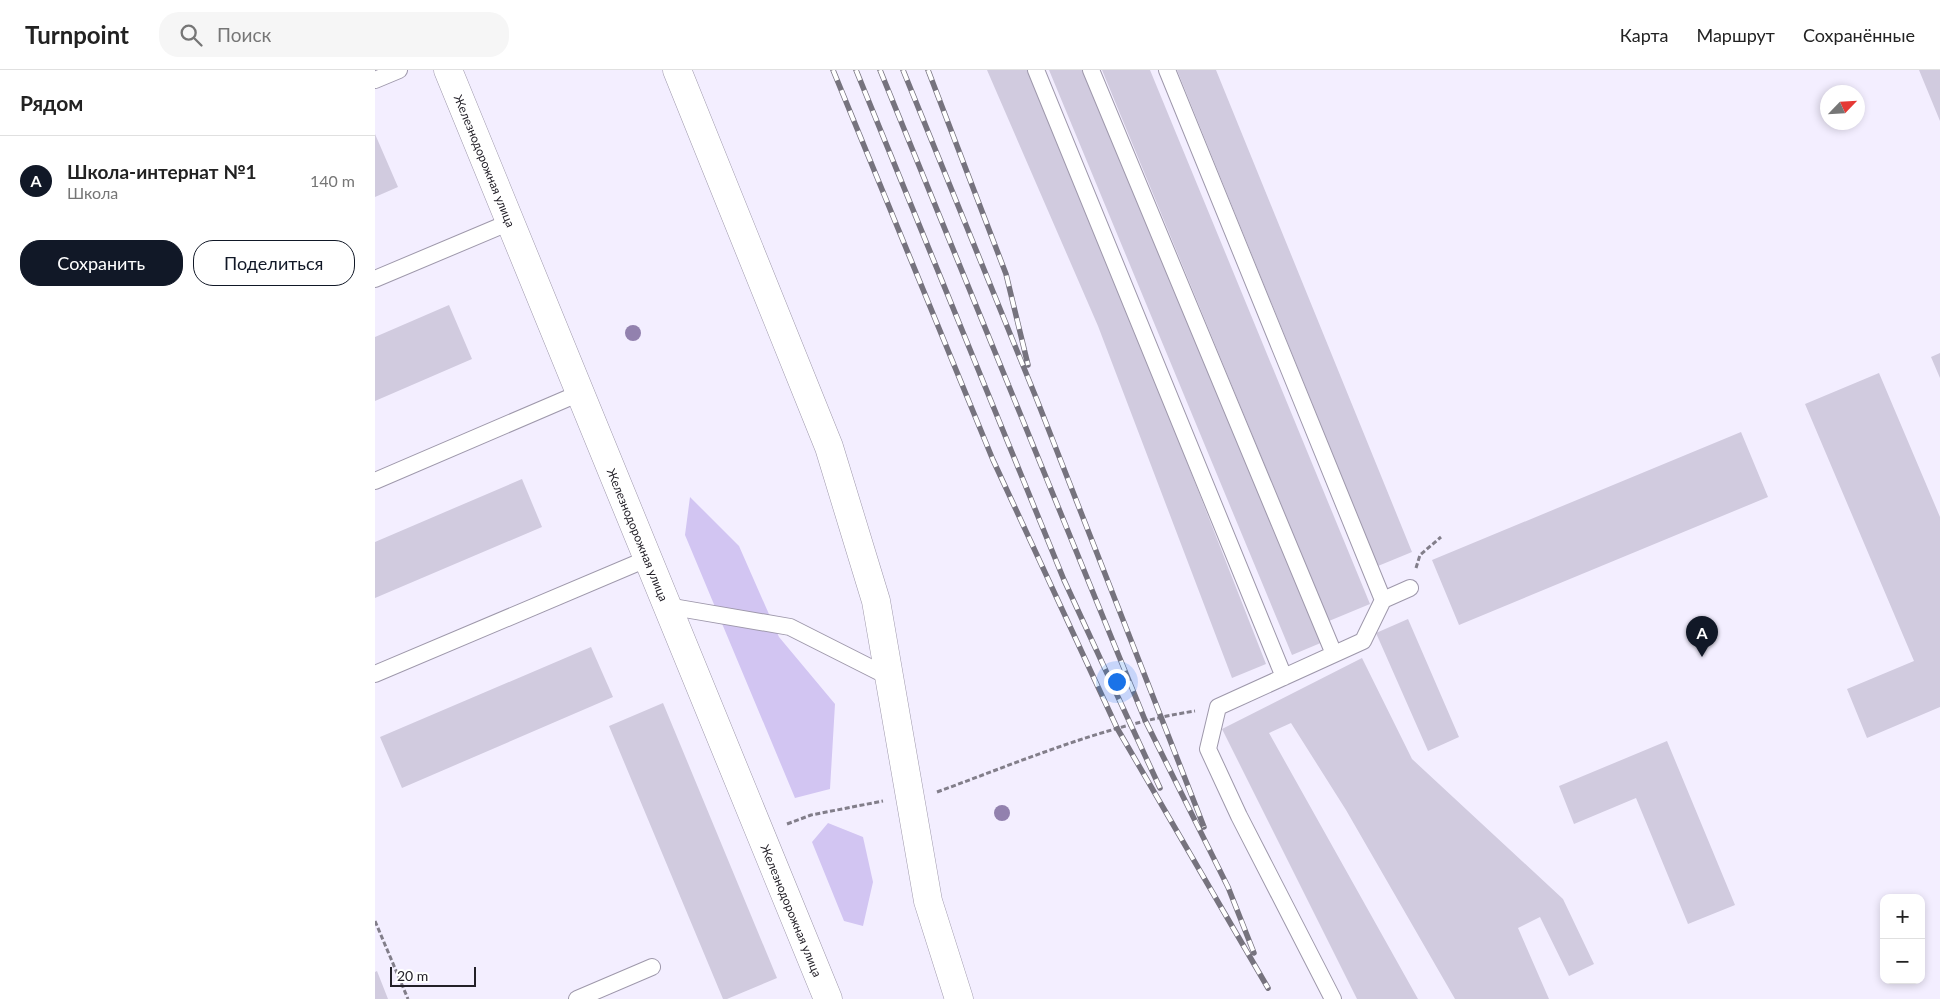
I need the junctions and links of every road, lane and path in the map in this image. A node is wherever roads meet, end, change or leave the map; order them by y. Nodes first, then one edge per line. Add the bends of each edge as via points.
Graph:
1 (399, 70) edge
2 (448, 70) edge
3 (677, 70) edge
4 (1036, 70) edge
5 (1091, 70) edge
6 (1167, 70) edge
7 (375, 80) edge
8 (510, 222) junction
9 (375, 279) edge
10 (580, 393) junction
11 (375, 481) edge
12 (1441, 537) dead end
13 (649, 558) junction
14 (1410, 588) joint
15 (1383, 600) junction
16 (667, 606) junction
17 (1334, 654) junction
18 (375, 674) edge
19 (889, 677) junction
20 (1284, 677) junction
21 (1219, 707) junction
22 (937, 792) dead end
23 (883, 801) dead end
24 (761, 835) junction
25 (375, 920) edge
26 (652, 967) dead end
27 (408, 999) edge
28 (577, 999) edge
29 (828, 999) edge
30 (959, 999) edge
31 (1333, 999) edge

1 - 7 lane
2 - 8 street, Железнодорожная улица
3 - 19 street via 829,447 876,601
4 - 20 lane
5 - 17 lane
6 - 15 lane
8 - 9 lane
8 - 10 street, Железнодорожная улица
10 - 11 lane
10 - 13 street, Железнодорожная улица
12 - 14 path via 1420,555
13 - 16 street, Железнодорожная улица
13 - 18 lane
14 - 15 lane
15 - 17 lane via 1363,641
16 - 19 lane via 790,627
16 - 24 street, Железнодорожная улица
17 - 20 lane
19 - 30 street via 928,901
20 - 21 lane
21 - 22 path via 1161,716 1035,754
21 - 31 lane via 1209,749 1239,816
23 - 24 path via 811,815
24 - 29 street, Железнодорожная улица
25 - 27 path
26 - 28 lane

